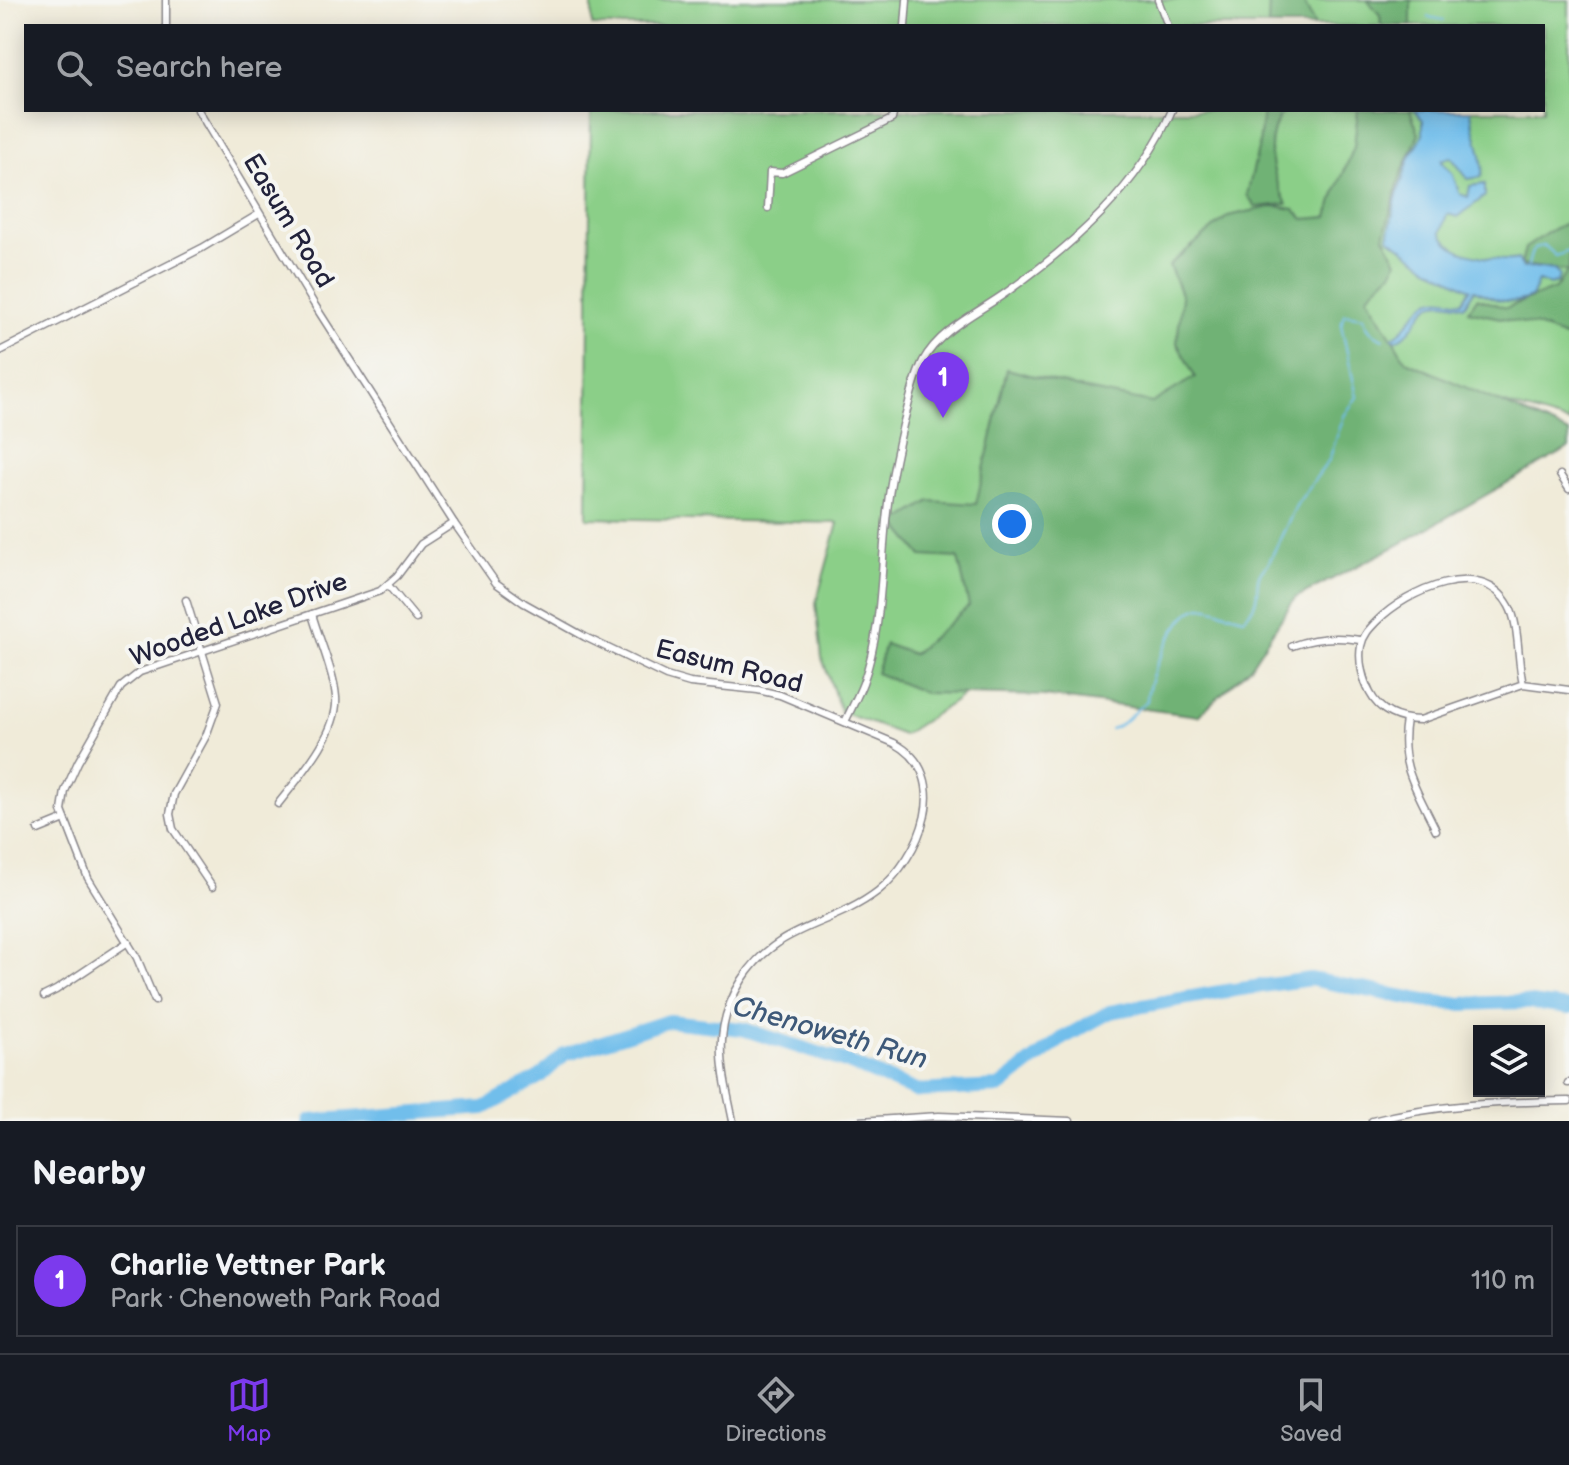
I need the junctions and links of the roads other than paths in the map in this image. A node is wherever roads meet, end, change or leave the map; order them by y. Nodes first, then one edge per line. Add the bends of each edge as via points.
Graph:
1 (166, 0) edge
2 (907, 0) edge
3 (1158, 0) edge
4 (166, 24) edge
5 (905, 24) edge
6 (1167, 24) edge
7 (199, 112) edge
8 (894, 112) edge
9 (1171, 112) edge
10 (768, 208) dead end
11 (259, 214) junction
12 (0, 351) edge
13 (1560, 475) dead end
14 (1569, 489) edge
15 (454, 523) junction
16 (388, 585) junction
17 (186, 600) dead end
18 (312, 614) junction
19 (416, 619) dead end
20 (1361, 642) junction
21 (1292, 646) dead end
22 (202, 651) junction
23 (1523, 684) junction
24 (1569, 690) edge
25 (1406, 719) junction
26 (845, 722) junction
27 (278, 804) dead end
28 (65, 819) junction
29 (38, 830) dead end
30 (1436, 830) dead end
31 (212, 887) dead end
32 (128, 942) junction
33 (44, 996) dead end
34 (155, 1001) dead end
35 (1569, 1101) edge
36 (733, 1121) edge
37 (860, 1121) edge
38 (1070, 1121) edge
39 (1372, 1121) edge

1 - 4 street
2 - 5 street
3 - 6 street
7 - 11 street, Easum Road
8 - 10 street via 892,119 782,173 770,172
9 - 26 street via 1148,159 1118,195 1045,264 948,332 923,362 890,489 874,638 863,684
11 - 12 street
11 - 15 street, Easum Road
13 - 14 street
15 - 16 street, Wooded Lake Drive via 421,544
15 - 26 street, Easum Road via 508,593 612,652 679,680 780,695
16 - 18 street, Wooded Lake Drive
16 - 19 street
17 - 22 street
18 - 22 street, Wooded Lake Drive
18 - 27 street via 336,709 327,736
20 - 21 street via 1332,637
20 - 23 street via 1388,610 1414,592 1441,584 1482,584 1503,597 1512,613
20 - 25 street via 1361,668 1369,692 1387,712
22 - 28 street, Wooded Lake Drive via 140,672 121,687 65,791
22 - 31 street via 217,712 174,794 170,814 173,829
23 - 24 street
23 - 25 street via 1420,720
25 - 30 street via 1407,770
26 - 36 street, Easum Road via 902,747 921,766 928,795 919,831 901,866 881,889 792,932 768,949 743,978 721,1034
28 - 29 street
28 - 32 street, Wooded Lake Drive via 88,878
32 - 33 street
32 - 34 street, Wooded Lake Drive
35 - 39 street via 1457,1105
37 - 38 street via 939,1116

